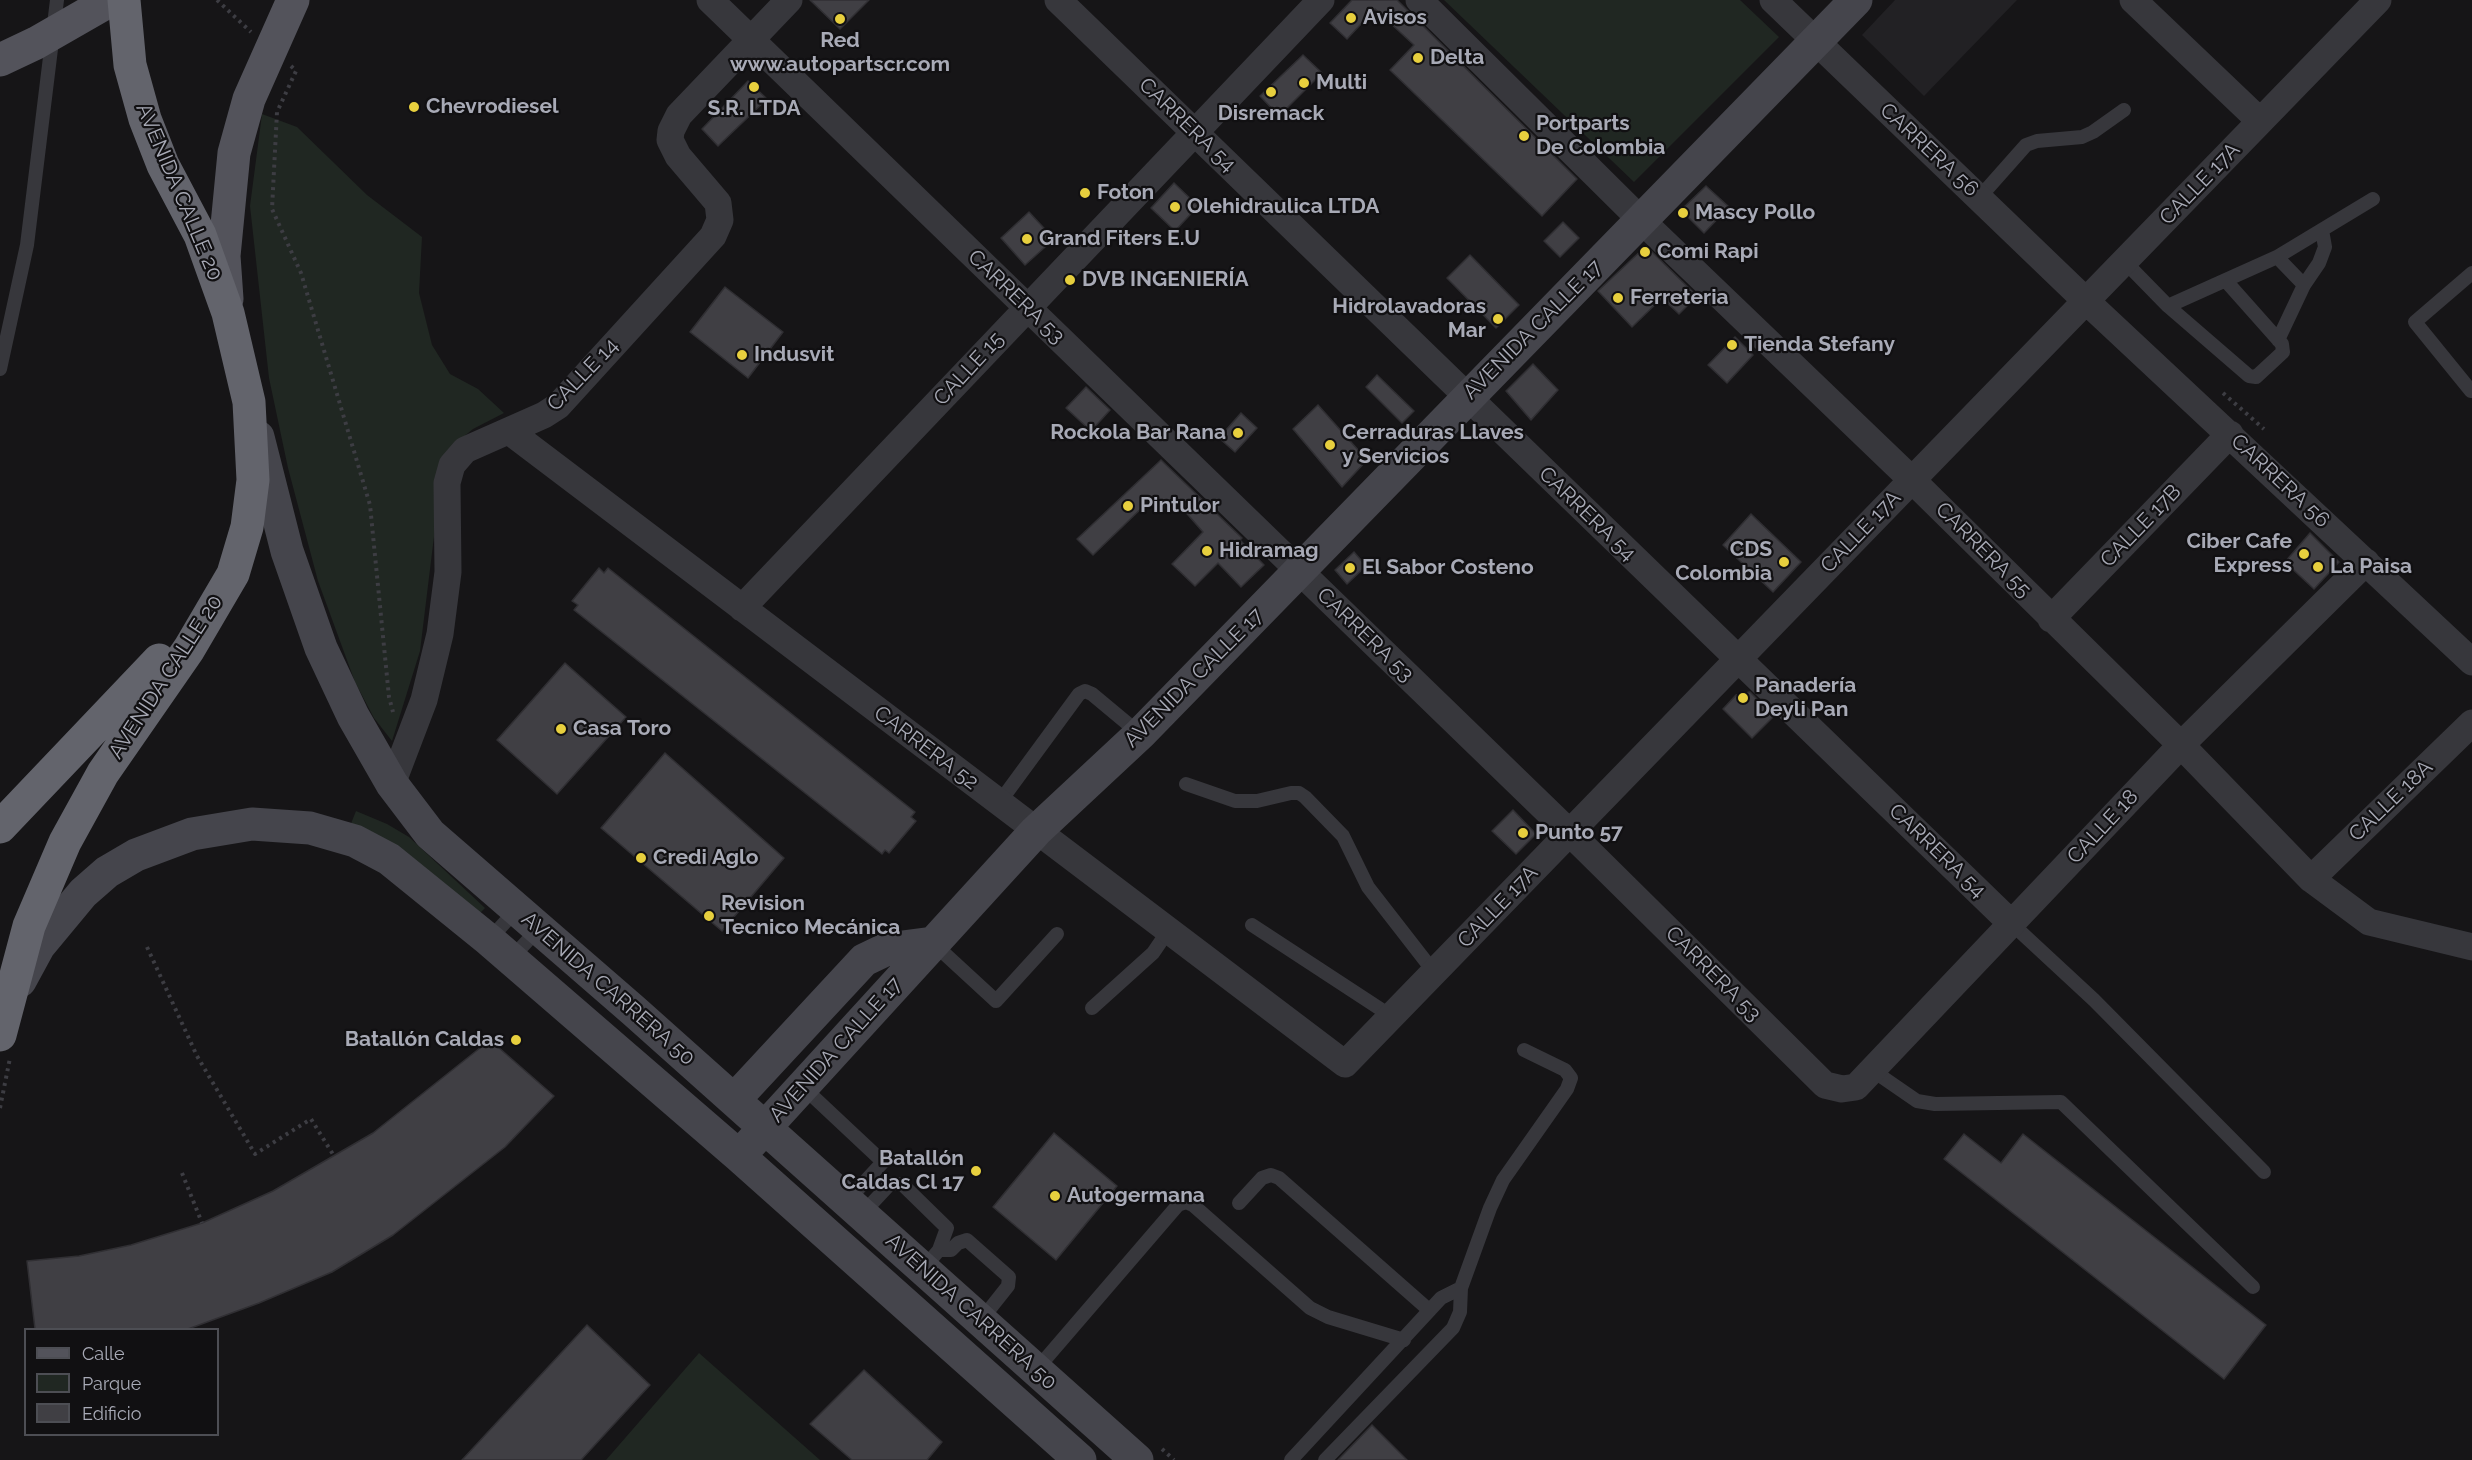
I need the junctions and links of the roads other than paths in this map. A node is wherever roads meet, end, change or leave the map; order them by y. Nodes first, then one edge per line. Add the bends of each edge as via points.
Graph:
1 (57, 0) edge
2 (111, 0) edge
3 (124, 0) edge
4 (293, 0) edge
5 (710, 0) edge
6 (789, 0) edge
7 (1058, 0) edge
8 (1321, 0) edge
9 (1419, 0) edge
10 (1773, 0) edge
11 (1856, 0) edge
12 (2133, 0) edge
13 (2378, 0) edge
14 (52, 34) junction
15 (751, 40) junction
16 (1815, 42) junction
17 (0, 60) edge
18 (2124, 110) dead end
19 (2260, 121) junction
20 (1194, 132) junction
21 (1979, 198) junction
22 (2373, 199) dead end
23 (1641, 220) junction
24 (2322, 230) junction
25 (2277, 257) junction
26 (2124, 261) junction
27 (2472, 273) edge
28 (2226, 281) junction
29 (2304, 285) junction
30 (2086, 301) junction
31 (2168, 306) junction
32 (1027, 307) junction
33 (228, 313) junction
34 (2278, 340) junction
35 (0, 369) edge
36 (2471, 391) edge
37 (1466, 397) junction
38 (249, 402) junction
39 (509, 431) junction
40 (2230, 434) junction
41 (1912, 480) junction
42 (2366, 562) junction
43 (1299, 571) junction
44 (742, 608) junction
45 (2051, 619) junction
46 (1737, 660) junction
47 (2472, 662) edge
48 (2472, 723) edge
49 (1140, 734) junction
50 (2181, 745) junction
51 (392, 784) junction
52 (1186, 784) dead end
53 (999, 803) junction
54 (0, 827) edge
55 (1036, 831) junction
56 (1570, 832) junction
57 (161, 844) joint
58 (2311, 879) junction
59 (528, 918) junction
60 (2012, 924) junction
61 (1252, 925) dead end
62 (1168, 931) junction
63 (1057, 934) dead end
64 (933, 943) junction
65 (2472, 947) edge
66 (500, 949) junction
67 (1434, 972) junction
68 (1092, 1008) dead end
69 (1391, 1016) junction
70 (1, 1030) edge
71 (1524, 1050) dead end
72 (1345, 1064) joint
73 (1872, 1070) junction
74 (803, 1087) junction
75 (1842, 1089) joint
76 (734, 1100) junction
77 (765, 1128) junction
78 (739, 1156) junction
79 (2264, 1172) dead end
80 (1239, 1203) dead end
81 (855, 1208) junction
82 (931, 1259) junction
83 (2253, 1287) dead end
84 (1461, 1288) junction
85 (1430, 1310) junction
86 (981, 1320) junction
87 (1404, 1340) junction
88 (1036, 1370) junction
89 (1080, 1460) edge
90 (1137, 1460) edge
91 (1291, 1460) edge
92 (1324, 1460) edge

1 - 14 lane
2 - 14 main road
3 - 33 highway, AVENIDA CALLE 20 via 130,65 145,119 163,165 200,235
4 - 33 main road via 249,99 234,153 224,256
5 - 15 street, CARRERA 53
6 - 15 street, CALLE 14
7 - 20 street, CARRERA 54
8 - 20 street, CALLE 15
9 - 23 street, CARRERA 55
10 - 16 street, CARRERA 56
11 - 16 main road, AVENIDA CALLE 17
12 - 19 street
13 - 19 street, CALLE 17A
14 - 17 main road
14 - 35 lane via 27,245
15 - 32 street, CARRERA 53
15 - 39 street, CALLE 14 via 679,115 671,131 670,140 678,156 718,203 718,228 558,406
16 - 21 street, CARRERA 56
16 - 23 main road, AVENIDA CALLE 17
18 - 21 lane via 2082,136 2026,145
19 - 26 street, CALLE 17A
20 - 32 street, CALLE 15
20 - 37 street, CARRERA 54
21 - 30 street, CARRERA 56
22 - 24 lane
23 - 37 main road, AVENIDA CALLE 17
23 - 41 street, CARRERA 55
24 - 25 lane
24 - 29 lane via 2325,247
25 - 28 lane
25 - 29 lane
26 - 30 street, CALLE 17A
26 - 31 lane
27 - 36 lane via 2415,322
28 - 31 lane
28 - 34 lane
29 - 34 lane
30 - 40 street, CARRERA 56
30 - 41 street, CALLE 17A
31 - 34 lane via 2249,376 2256,377 2283,352
32 - 43 street, CARRERA 53
32 - 44 street, CALLE 15
33 - 38 highway, AVENIDA CALLE 20
33 - 54 highway, AVENIDA CALLE 20 via 237,439 233,487 205,586 183,628 155,666
37 - 43 main road, AVENIDA CALLE 17
37 - 46 street, CARRERA 54
38 - 51 main road, AVENIDA CARRERA 50 via 287,551 321,648 353,716
38 - 70 highway, AVENIDA CALLE 20 via 253,480 247,527 233,574 189,649 103,773 65,842 29,926
39 - 44 street, CARRERA 52
39 - 51 street, CALLE 14 via 465,450 452,465 447,483 448,572 440,634 422,709
40 - 42 street, CARRERA 56
40 - 45 street, CALLE 17B
41 - 45 street, CARRERA 55
41 - 46 street, CALLE 17A
42 - 47 street, CARRERA 56
42 - 50 street, CALLE 18
43 - 49 main road, AVENIDA CALLE 17
43 - 56 street, CARRERA 53
44 - 53 street, CARRERA 52
45 - 50 street, CARRERA 55
46 - 56 street, CALLE 17A
46 - 60 street, CARRERA 54
48 - 58 street, CALLE 18A
49 - 53 lane via 1085,691
49 - 55 main road, AVENIDA CALLE 17
50 - 58 street, CARRERA 55
50 - 60 street, CALLE 18
51 - 59 main road, AVENIDA CARRERA 50 via 430,834
52 - 67 lane via 1235,801 1257,801 1299,792 1343,836 1368,887
53 - 55 street, CARRERA 52
55 - 62 street, CARRERA 52
55 - 64 main road, AVENIDA CALLE 17
56 - 67 street, CALLE 17A
56 - 75 street, CARRERA 53 via 1826,1085
57 - 66 main road, AVENIDA CARRERA 50 via 192,834 252,824 333,833 384,855
57 - 70 main road, AVENIDA CALLE 20 via 107,872 57,922 39,946 16,990
58 - 65 street, CARRERA 55 via 2369,922
59 - 66 lane
59 - 66 lane
59 - 76 main road, AVENIDA CARRERA 50
60 - 73 street, CALLE 18
60 - 79 lane, CARRERA 54 via 2094,1000
61 - 69 lane
62 - 68 lane via 1153,953
62 - 72 street, CARRERA 52
63 - 64 lane via 996,1001
64 - 74 main road, AVENIDA CALLE 17
64 - 76 main road, AVENIDA CALLE 17 via 888,949 864,960
66 - 78 main road, AVENIDA CARRERA 50
67 - 69 street, CALLE 17A
69 - 72 street, CALLE 17A
71 - 84 lane via 1565,1070 1571,1078 1503,1180
73 - 75 street, CALLE 18 via 1856,1087
73 - 83 lane via 1917,1101 2061,1102
74 - 77 main road, AVENIDA CALLE 17
74 - 81 lane via 883,1162
76 - 77 main road, AVENIDA CARRERA 50
77 - 78 main road, AVENIDA CALLE 17
77 - 81 main road, AVENIDA CARRERA 50
78 - 89 main road, AVENIDA CARRERA 50
80 - 85 lane via 1262,1178 1279,1178
81 - 82 main road, AVENIDA CARRERA 50
81 - 82 lane via 898,1183 947,1228
82 - 86 main road, AVENIDA CARRERA 50
82 - 86 lane via 967,1240 1009,1277 1008,1286
84 - 85 lane via 1441,1298
84 - 92 lane via 1460,1312 1453,1328
85 - 87 lane
86 - 88 main road, AVENIDA CARRERA 50
87 - 88 lane via 1310,1308 1186,1202 1178,1205
87 - 91 lane
88 - 90 main road, AVENIDA CARRERA 50

